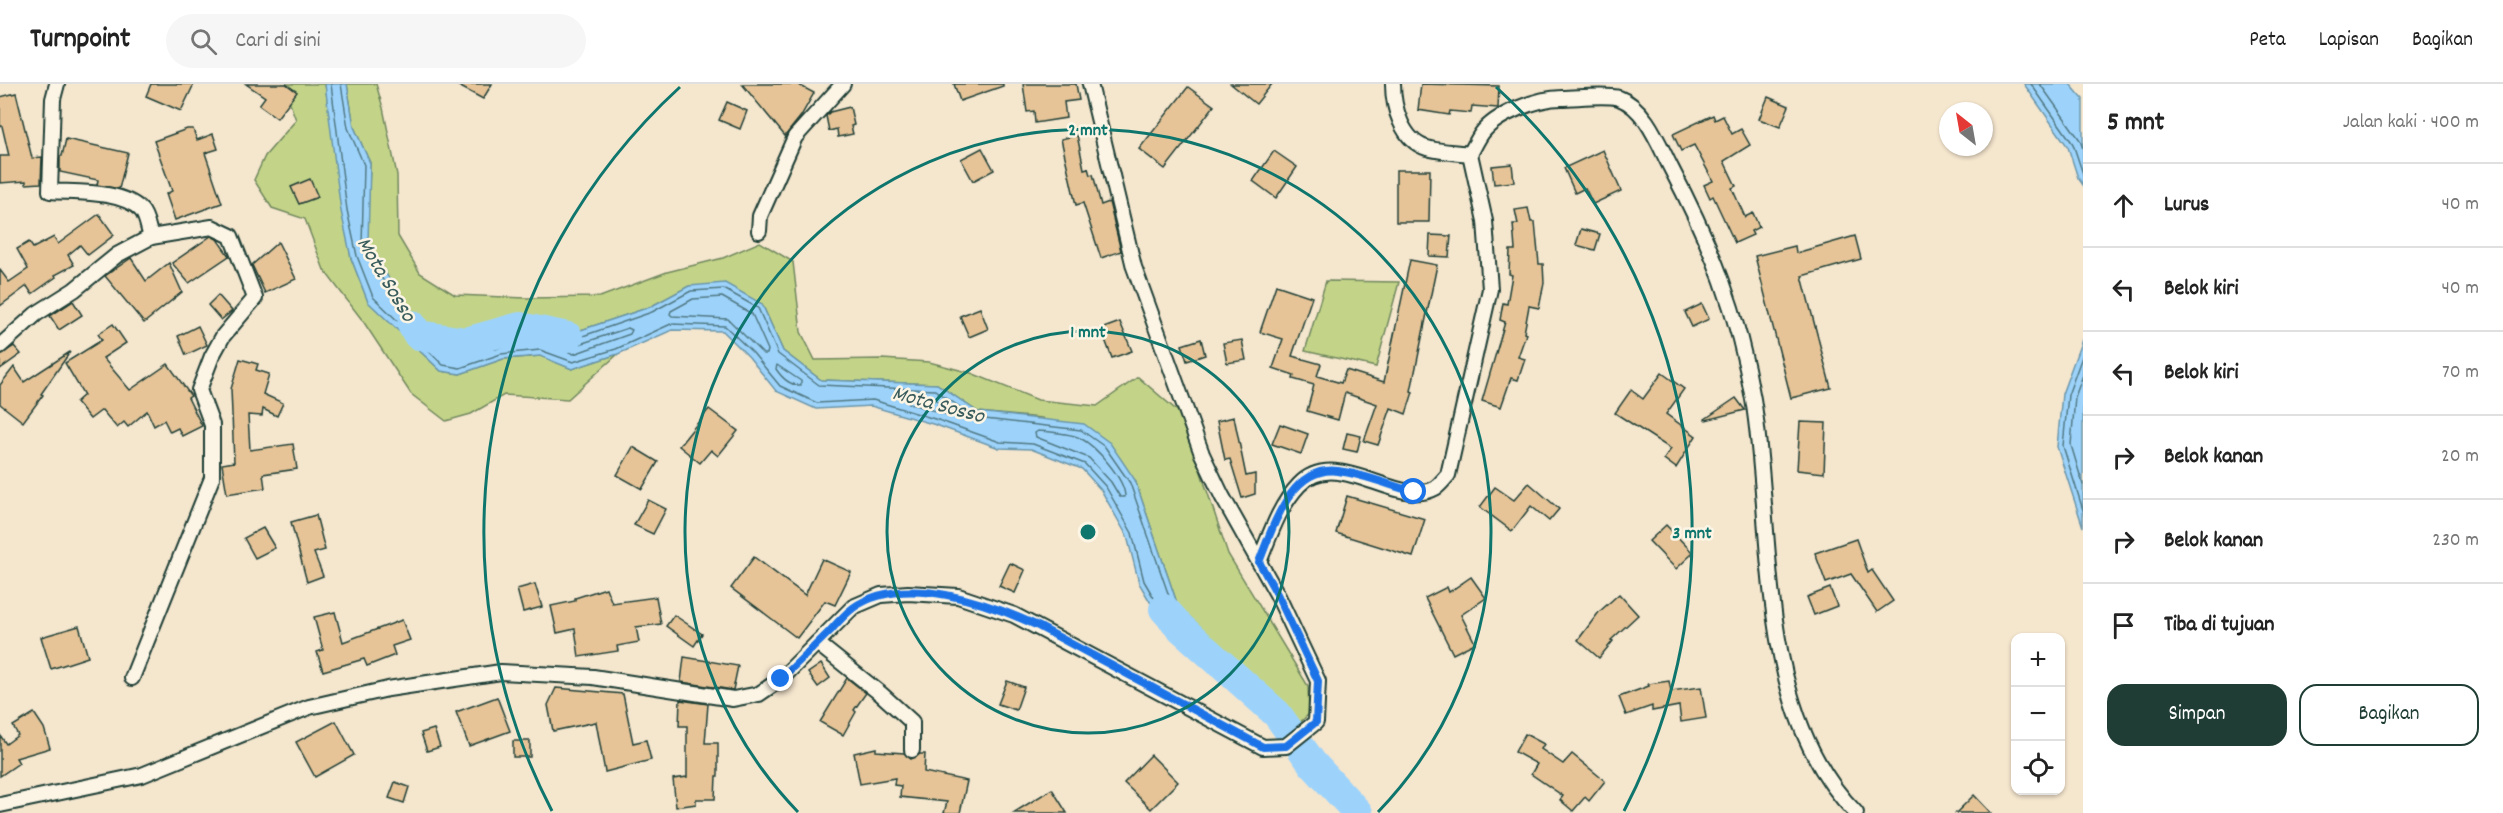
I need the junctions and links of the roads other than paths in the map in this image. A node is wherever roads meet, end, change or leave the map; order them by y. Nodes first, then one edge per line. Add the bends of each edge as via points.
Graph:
1 (57, 84) edge
2 (843, 84) edge
3 (1090, 84) edge
4 (1393, 84) edge
5 (1470, 154) junction
6 (759, 231) dead end
7 (151, 237) junction
8 (0, 346) edge
9 (1259, 562) junction
10 (818, 643) junction
11 (132, 678) dead end
12 (912, 750) dead end
13 (0, 806) edge
14 (1856, 813) edge

1 - 7 street via 53,99 50,191 103,194 127,201 142,211
2 - 6 street via 795,137 760,216
3 - 9 street via 1134,267 1202,454
4 - 5 street via 1400,121 1410,137 1425,148
5 - 9 street via 1485,221 1490,289 1448,475 1434,488 1414,492 1337,471 1319,472 1300,483 1282,507
5 - 14 street via 1483,132 1499,119 1529,104 1556,98 1618,97 1647,122 1723,278 1740,332 1753,402 1778,635 1792,704 1807,743 1829,780
7 - 8 street via 117,255 36,314
7 - 11 street via 212,227 231,236 255,298 223,336 200,390 212,425 212,478
9 - 10 street via 1318,681 1316,722 1286,746 1263,747 1038,626 958,596 881,595 853,607
10 - 12 street via 912,722
10 - 13 street via 759,694 734,699 593,677 501,672 388,689 309,707 142,775

